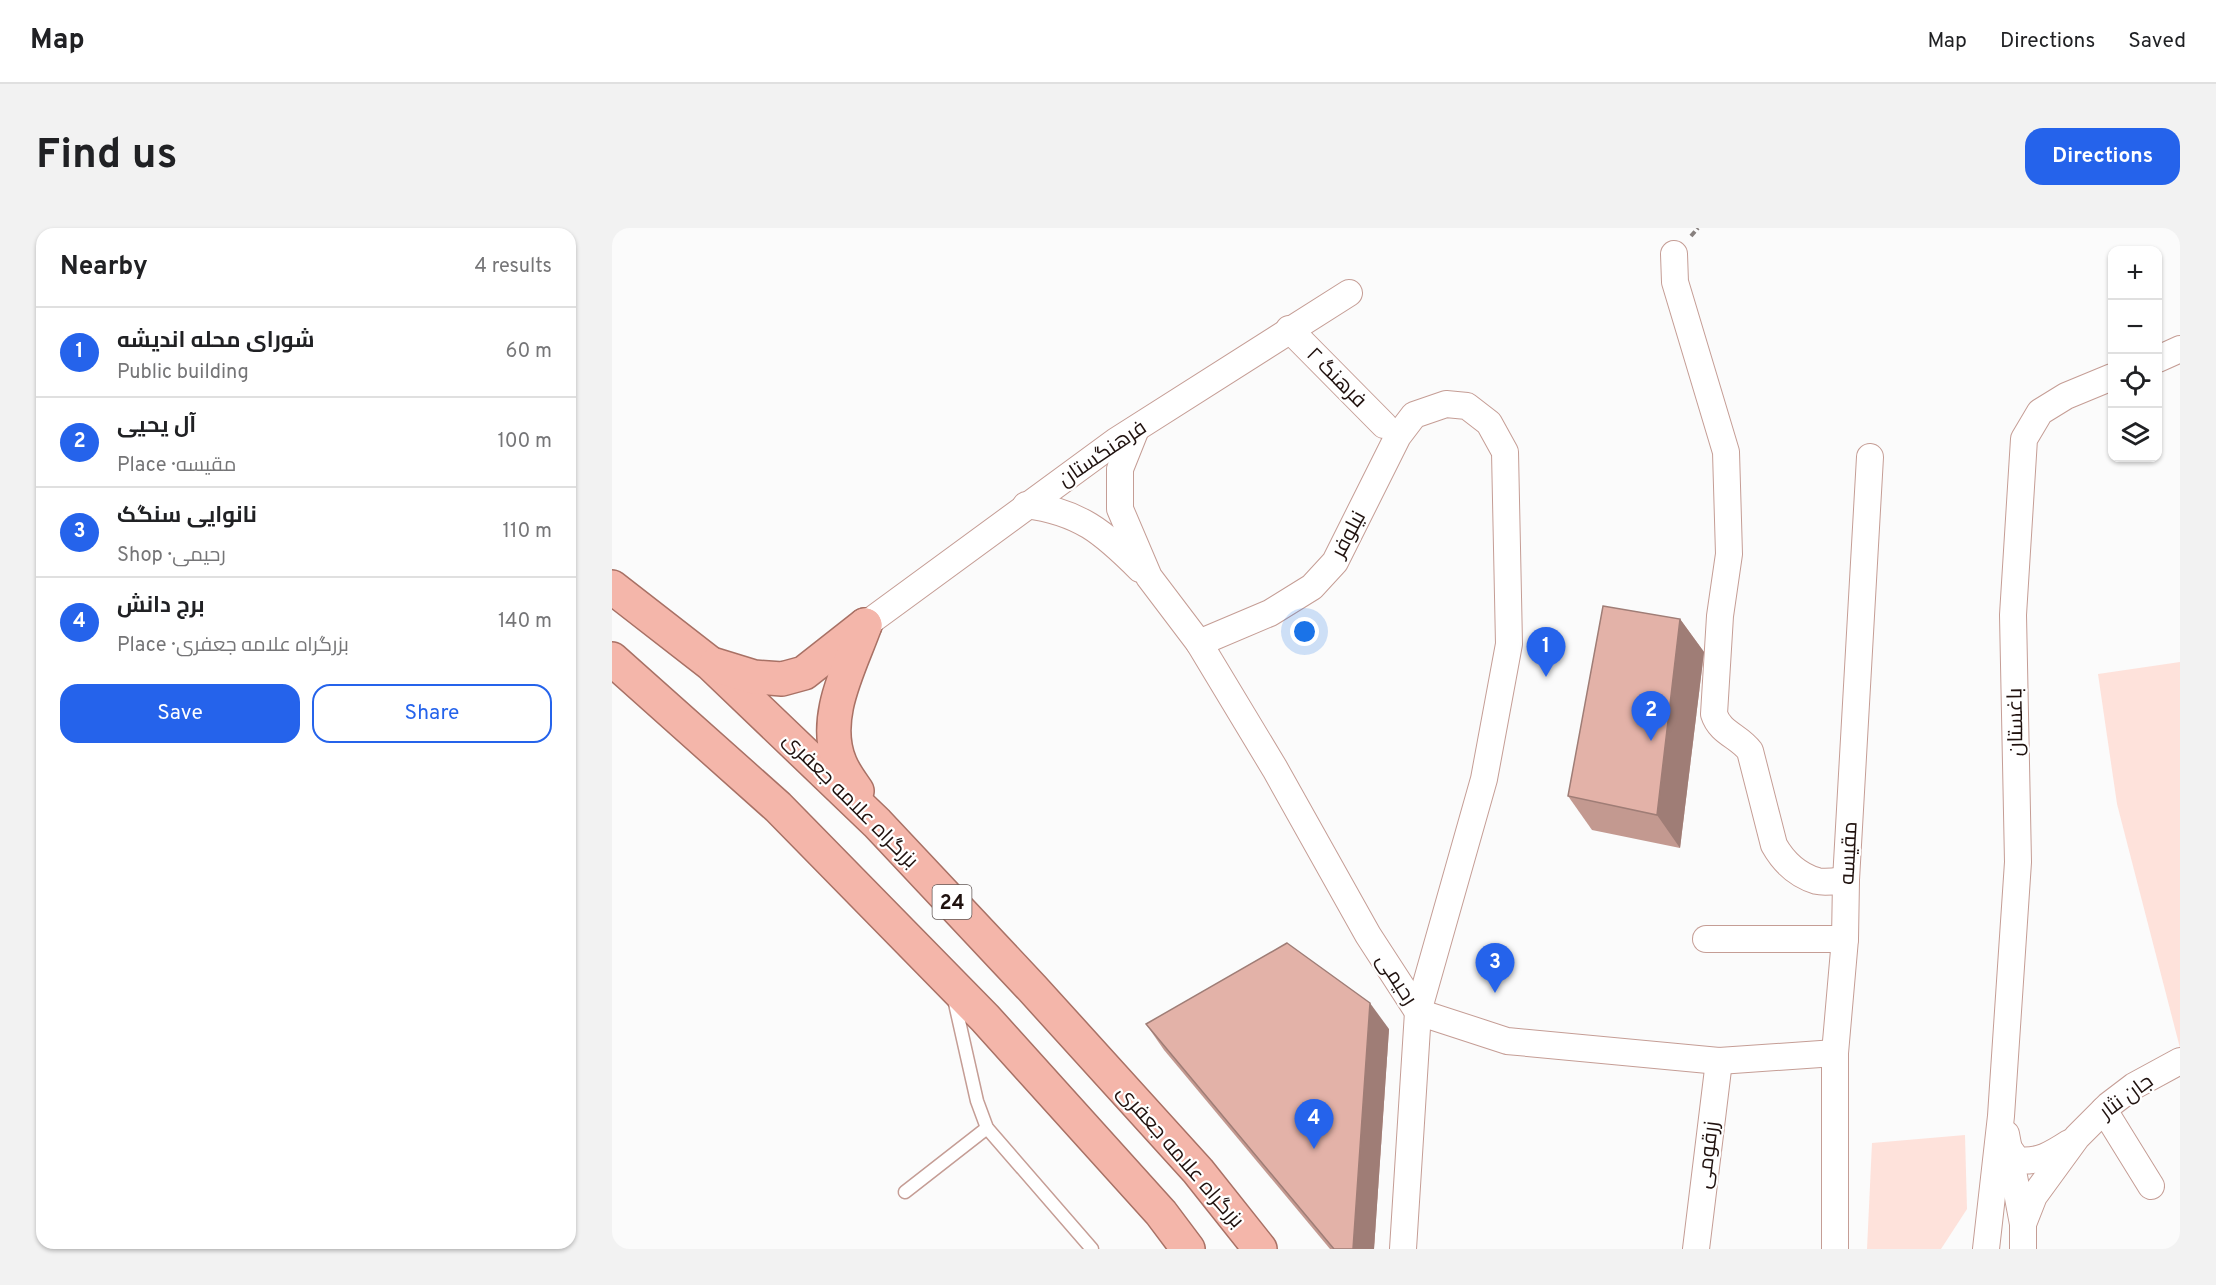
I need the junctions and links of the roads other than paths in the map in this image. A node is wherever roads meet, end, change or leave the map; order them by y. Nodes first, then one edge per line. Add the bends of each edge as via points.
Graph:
1 (1674, 254) dead end
2 (1349, 293) dead end
3 (1289, 329) junction
4 (2180, 349) edge
5 (2162, 356) edge
6 (2108, 379) edge
7 (1384, 425) dead end
8 (1136, 429) junction
9 (1870, 457) dead end
10 (1026, 505) junction
11 (1149, 577) junction
12 (612, 587) edge
13 (866, 626) junction
14 (1199, 642) junction
15 (612, 660) edge
16 (711, 664) junction
17 (877, 823) junction
18 (1846, 880) junction
19 (1706, 939) dead end
20 (1845, 939) junction
21 (952, 986) junction
22 (1418, 1012) junction
23 (1835, 1053) junction
24 (1719, 1061) junction
25 (2180, 1061) edge
26 (2104, 1110) junction
27 (2001, 1116) junction
28 (987, 1128) junction
29 (2077, 1137) junction
30 (2010, 1150) junction
31 (2151, 1186) dead end
32 (905, 1192) dead end
33 (2023, 1224) junction
34 (1092, 1249) edge
35 (1188, 1249) edge
36 (1260, 1249) edge
37 (1403, 1249) edge
38 (1696, 1249) edge
39 (1835, 1249) edge
40 (1986, 1249) edge
41 (2023, 1249) edge

1 - 18 street via 1675,282 1726,452 1729,554 1720,616 1716,722 1750,751 1774,845 1781,857 1790,867 1817,881
2 - 3 street, فرهنگستان
3 - 7 street, فرهنگ ۲
3 - 8 street, فرهنگستان
4 - 5 street
6 - 27 street, باغستان via 2040,412 2024,439 2013,615 2018,862
8 - 10 street, فرهنگستان
8 - 11 street via 1120,469 1120,509
9 - 18 street, مقیسه
10 - 11 street via 1053,508 1091,525
10 - 13 street, فرهنگستان
11 - 14 street, رحیمی
12 - 16 highway, بزرگراه علامه جعفری / 24
13 - 16 highway via 804,673 782,679 754,677
13 - 17 highway via 839,696 833,736 840,764
14 - 22 street, رحیمی via 1368,934
14 - 22 street, نیلوفر via 1270,613 1312,587 1335,562 1398,436 1414,415 1446,404 1467,406 1489,423 1505,452 1509,644 1484,779
15 - 21 highway via 778,807
16 - 17 highway, بزرگراه علامه جعفری / 24
17 - 36 highway, بزرگراه علامه جعفری / 24 via 1191,1162
18 - 20 street, مقیسه
19 - 20 street
20 - 23 street, مقیسه
21 - 28 lane via 977,1101
21 - 35 highway via 1129,1177
22 - 24 street, رحیمی via 1507,1041
22 - 37 street
23 - 24 street, رحیمی
23 - 39 street, مقیسه
24 - 38 street, زرقومی
25 - 26 street, جان نثار via 2134,1086
26 - 29 street, جان نثار
26 - 31 street
27 - 30 street
27 - 40 street, باغستان
28 - 32 lane
28 - 34 lane
29 - 30 street via 2050,1156 2029,1162 2017,1160
29 - 33 street via 2034,1196
30 - 33 street
33 - 41 street

